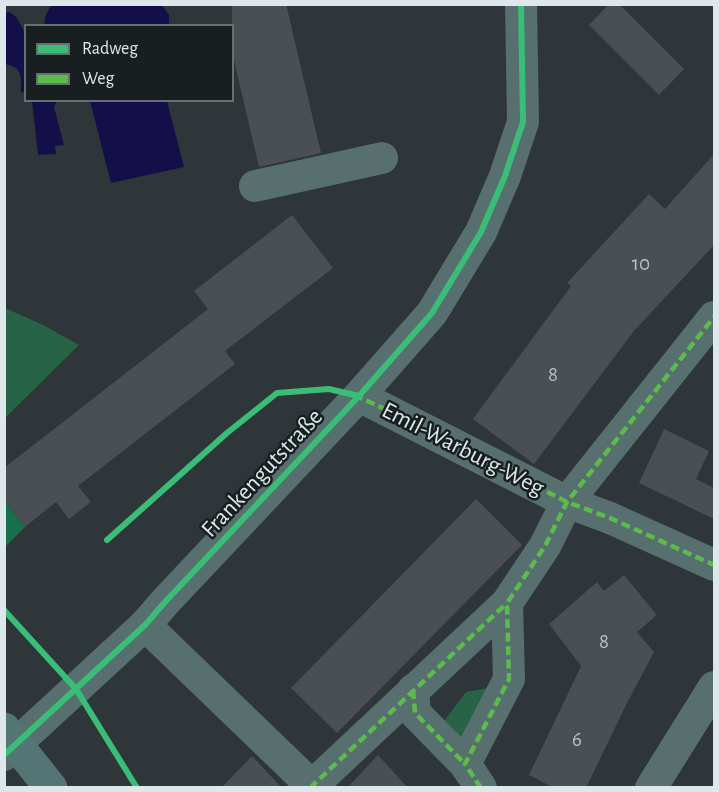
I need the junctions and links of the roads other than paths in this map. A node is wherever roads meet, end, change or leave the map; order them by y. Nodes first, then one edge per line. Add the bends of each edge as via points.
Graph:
1 (521, 4) edge
2 (382, 158) dead end
3 (255, 186) dead end
4 (714, 317) edge
5 (359, 396) junction
6 (567, 502) junction
7 (714, 565) edge
8 (507, 603) junction
9 (145, 625) junction
10 (714, 687) edge
11 (413, 690) junction
12 (9, 743) edge
13 (473, 776) edge
14 (313, 787) edge
15 (51, 788) edge
16 (651, 788) edge

1 - 5 street, Frankengutstraße via 523,122 501,185 481,232 432,313
2 - 3 street
4 - 6 street, Emil-Warburg-Weg
5 - 6 street, Emil-Warburg-Weg
5 - 9 street, Frankengutstraße
6 - 7 street, Emil-Warburg-Weg
6 - 8 street, Emil-Warburg-Weg via 545,546
8 - 11 street, Emil-Warburg-Weg
8 - 13 street via 509,679
9 - 12 street, Frankengutstraße
9 - 14 street
10 - 16 street
11 - 13 street via 415,713
11 - 14 street, Emil-Warburg-Weg
12 - 15 main road

